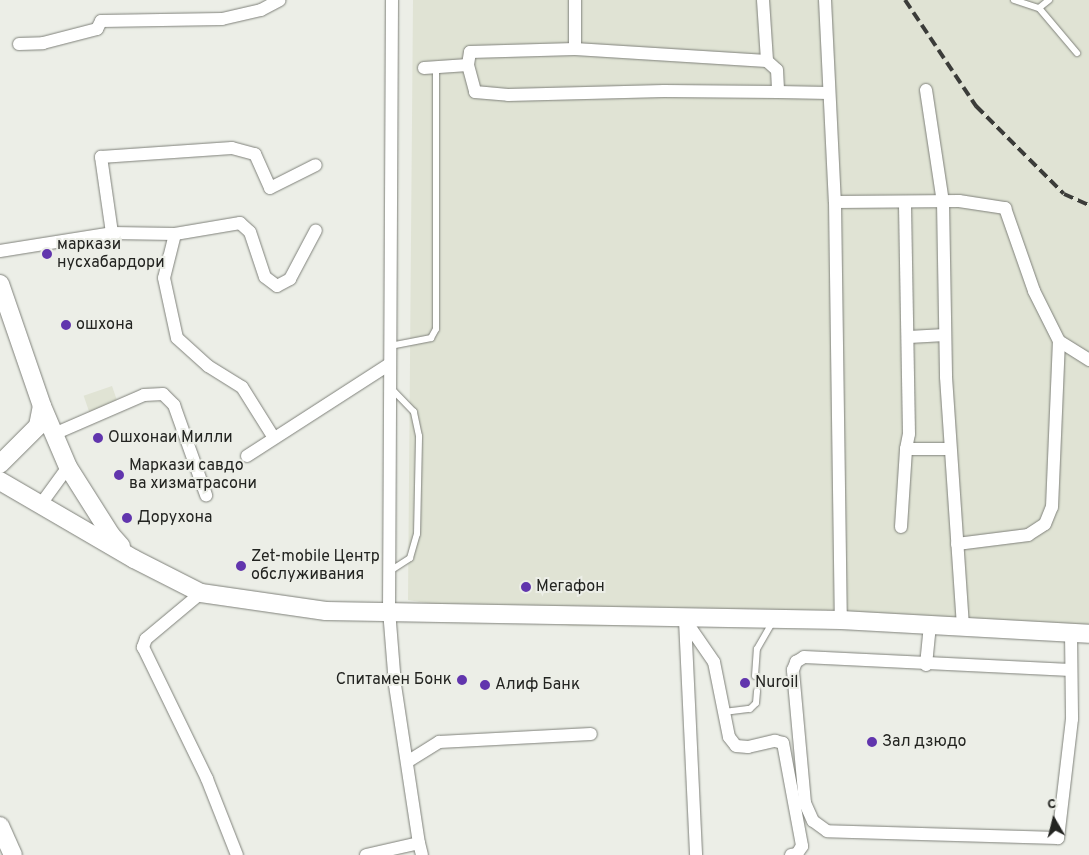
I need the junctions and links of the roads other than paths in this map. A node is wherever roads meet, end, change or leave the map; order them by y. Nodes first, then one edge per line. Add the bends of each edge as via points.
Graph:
1 (280, 0) edge
2 (392, 0) edge
3 (575, 0) edge
4 (763, 0) edge
5 (825, 0) edge
6 (1014, 0) edge
7 (1049, 0) edge
8 (1039, 8) junction
9 (19, 44) dead end
10 (575, 49) junction
11 (1077, 53) dead end
12 (767, 61) junction
13 (468, 65) junction
14 (430, 67) joint
15 (926, 90) dead end
16 (778, 92) junction
17 (829, 93) junction
18 (316, 164) dead end
19 (835, 202) junction
20 (943, 202) junction
21 (905, 204) junction
22 (316, 230) dead end
23 (112, 233) junction
24 (175, 234) junction
25 (0, 251) edge
26 (0, 284) edge
27 (945, 335) junction
28 (909, 337) junction
29 (1059, 341) junction
30 (390, 346) junction
31 (1089, 360) edge
32 (390, 364) junction
33 (390, 387) junction
34 (42, 406) junction
35 (54, 434) junction
36 (274, 438) junction
37 (906, 449) junction
38 (950, 449) junction
39 (247, 456) dead end
40 (0, 464) edge
41 (68, 466) junction
42 (0, 481) edge
43 (206, 496) dead end
44 (41, 504) junction
45 (902, 527) dead end
46 (957, 544) junction
47 (134, 559) junction
48 (389, 571) junction
49 (201, 593) junction
50 (389, 610) junction
51 (685, 620) junction
52 (774, 620) junction
53 (841, 620) junction
54 (930, 625) junction
55 (963, 627) junction
56 (1071, 632) junction
57 (1089, 634) edge
58 (926, 665) junction
59 (1071, 670) junction
60 (755, 676) dead end
61 (757, 691) dead end
62 (724, 712) junction
63 (591, 734) dead end
64 (407, 762) junction
65 (0, 826) edge
66 (421, 849) edge
67 (7, 850) edge
68 (237, 855) edge
69 (366, 855) edge
70 (696, 855) edge
71 (791, 855) edge

1 - 9 street via 261,10 222,19 101,21 97,29 43,43
2 - 30 street
3 - 10 street
4 - 12 street
5 - 17 street
6 - 8 lane
7 - 8 lane
8 - 11 lane
10 - 12 street
10 - 13 street via 470,52
12 - 16 street via 777,70
13 - 14 street
13 - 16 street via 475,92 483,93
14 - 30 lane via 436,329 431,338
15 - 20 street
16 - 17 street
17 - 19 street
18 - 23 street via 270,188 255,154 232,148 101,157
19 - 21 street
19 - 53 street
20 - 21 street
20 - 27 street
20 - 29 street via 959,201 1005,208 1034,291
21 - 28 street
22 - 24 street via 290,279 277,286 265,277 250,232 240,223
23 - 24 street
23 - 25 street
24 - 36 street via 164,278 177,338 208,366 242,387
26 - 34 main road
27 - 28 street
27 - 38 street
28 - 37 street via 910,434
29 - 31 street
29 - 46 street via 1052,507 1045,524 1028,535
30 - 32 street
32 - 33 street
32 - 36 street
33 - 48 street
33 - 48 lane via 414,412 419,436 417,534 410,558
34 - 35 main road
34 - 40 main road via 38,426
35 - 41 main road
35 - 43 street via 144,396 163,394 174,405
36 - 39 street
37 - 38 street
37 - 45 street
38 - 46 street
41 - 44 street
41 - 47 main road via 111,535
42 - 44 main road
44 - 47 main road
46 - 55 street
47 - 49 main road
48 - 50 street
49 - 50 main road via 326,611
49 - 68 street via 146,639 143,646 207,779
50 - 51 main road
50 - 64 street
51 - 52 main road
51 - 62 street via 714,662
51 - 70 street
52 - 53 main road
52 - 60 lane via 757,649
53 - 54 main road
54 - 55 main road
54 - 58 street
55 - 56 main road
56 - 57 main road
56 - 59 street
58 - 59 street
58 - 59 street via 804,657 796,662 792,670 805,803 813,821 827,831 1058,838 1072,719
61 - 62 lane via 756,703 750,709
62 - 71 street via 729,737 736,746 748,747 775,741 783,744 802,846 797,854
63 - 64 street via 439,742
64 - 66 street
65 - 67 main road
66 - 69 street

